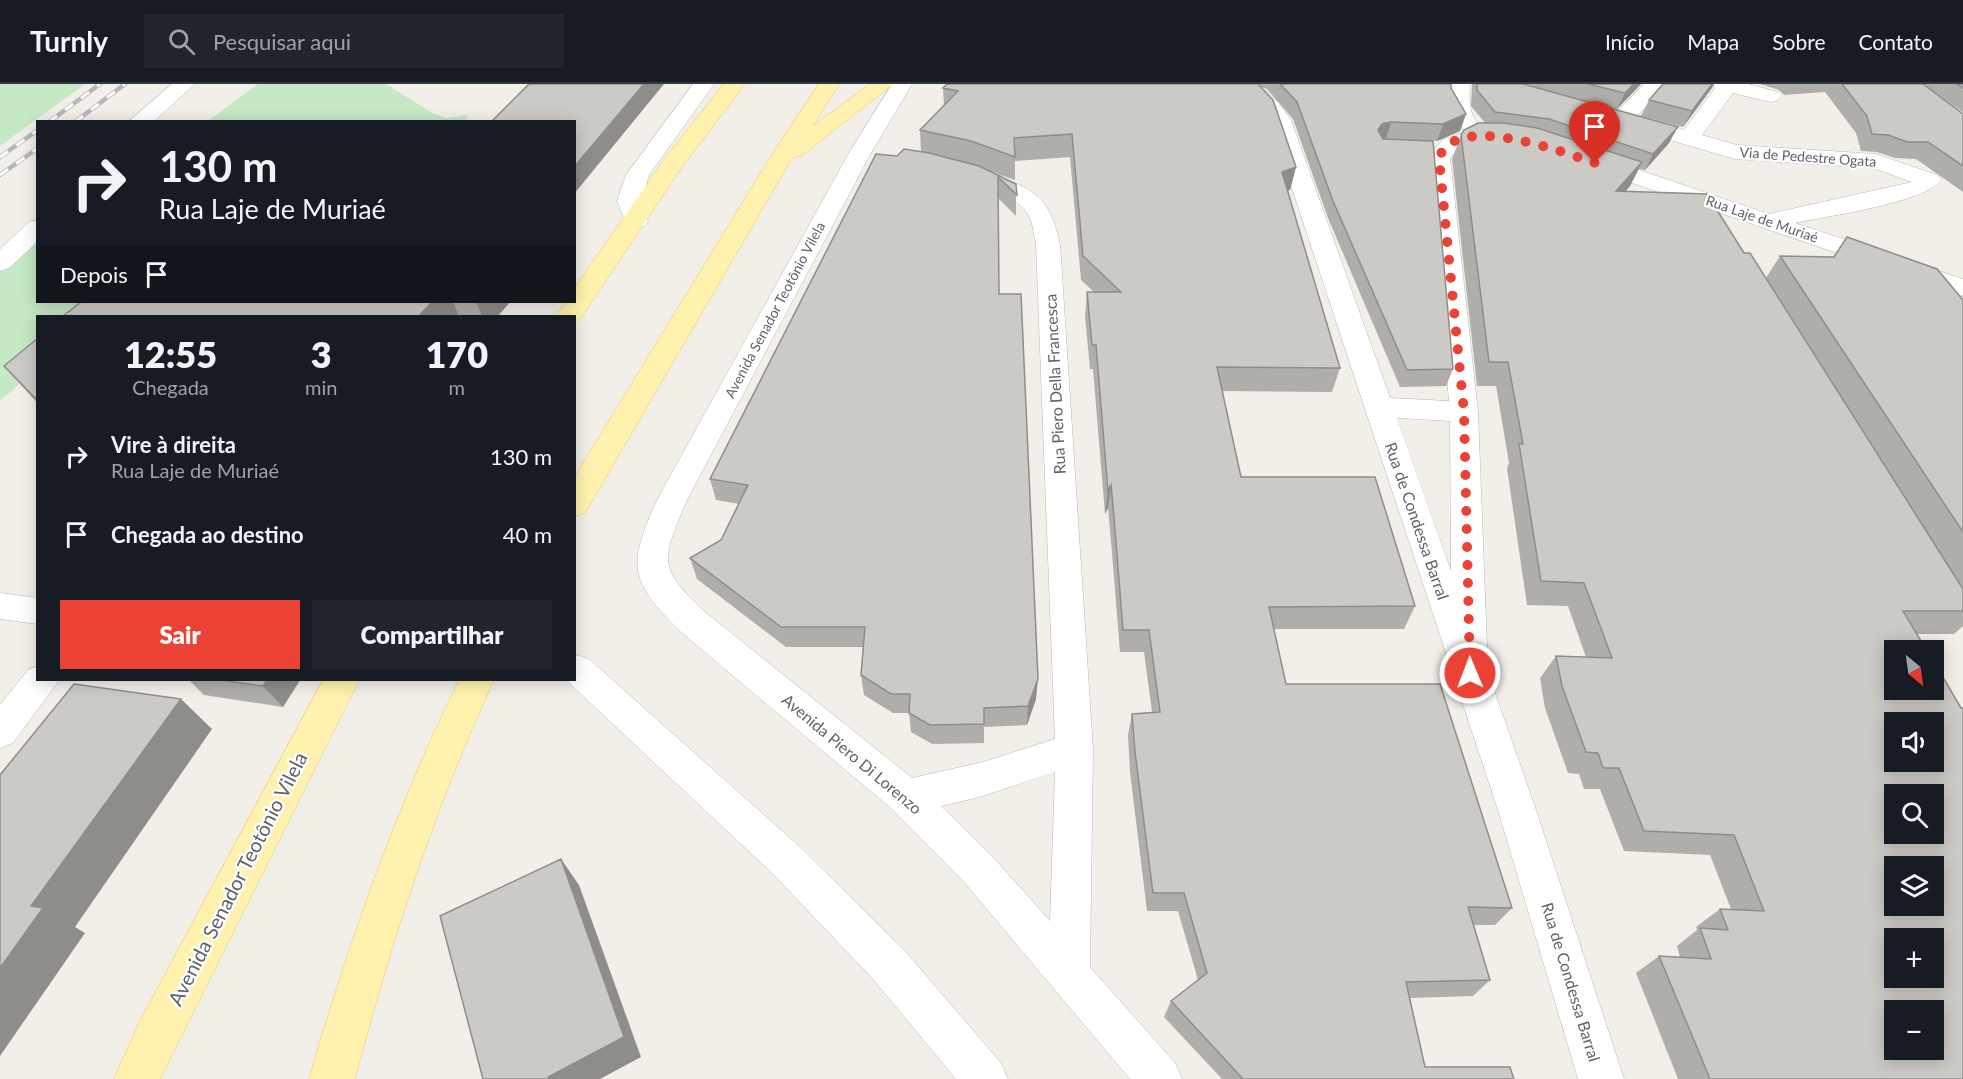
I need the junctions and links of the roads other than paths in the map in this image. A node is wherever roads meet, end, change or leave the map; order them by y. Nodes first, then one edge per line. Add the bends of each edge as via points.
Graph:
1 (185, 84) edge
2 (704, 84) edge
3 (735, 84) edge
4 (829, 84) edge
5 (883, 84) edge
6 (902, 84) edge
7 (1656, 84) edge
8 (1460, 85) edge
9 (1726, 85) edge
10 (1256, 87) edge
11 (1771, 96) dead end
12 (1601, 114) edge
13 (1623, 119) junction
14 (141, 120) edge
15 (1481, 136) junction
16 (1689, 138) junction
17 (1524, 141) edge
18 (860, 153) junction
19 (1566, 153) edge
20 (895, 159) edge
21 (779, 161) junction
22 (942, 168) edge
23 (1717, 204) junction
24 (636, 221) junction
25 (1770, 221) junction
26 (36, 229) edge
27 (1731, 236) edge
28 (0, 262) edge
29 (1963, 288) edge
30 (576, 302) edge
31 (1378, 407) junction
32 (1464, 412) junction
33 (576, 502) edge
34 (654, 540) joint
35 (0, 606) edge
36 (36, 611) edge
37 (578, 670) dead end
38 (1470, 673) junction
39 (40, 681) edge
40 (340, 681) edge
41 (476, 681) edge
42 (0, 732) edge
43 (1074, 749) junction
44 (906, 797) junction
45 (1069, 975) junction
46 (137, 1079) edge
47 (332, 1079) edge
48 (985, 1079) edge
49 (1159, 1079) edge
50 (1601, 1079) edge

1 - 14 street
2 - 24 street via 638,175 629,201
3 - 24 main road via 674,163
4 - 21 main road
5 - 21 main road
6 - 18 street, Avenida Senador Teotônio Vilela
7 - 13 street
8 - 15 street via 1455,102
9 - 11 street
9 - 16 street
10 - 31 street, Rua de Condessa Barral via 1280,120
12 - 13 street, Via de Pedestre Ogata
13 - 16 street, Via de Pedestre Ogata
15 - 17 street
15 - 32 street via 1429,148 1439,158
16 - 25 street, Via de Pedestre Ogata via 1735,152 1876,161 1929,180 1906,192
18 - 20 street
18 - 34 street, Avenida Senador Teotônio Vilela
19 - 23 street, Rua Laje de Muriaé
21 - 33 main road
22 - 43 street, Rua Piero Della Francesca via 1019,193 1041,215 1048,244
23 - 25 street, Rua Laje de Muriaé
23 - 27 street
24 - 30 main road
25 - 29 street, Rua Laje de Muriaé
26 - 28 street
31 - 32 street
31 - 38 street, Rua de Condessa Barral
32 - 38 street
34 - 44 street, Avenida Piero Di Lorenzo via 651,571 668,599
35 - 36 street
37 - 48 street via 787,861 888,964
38 - 50 street, Rua de Condessa Barral
39 - 42 street
40 - 46 main road, Avenida Senador Teotônio Vilela
41 - 47 main road via 444,745 392,878
43 - 44 street via 983,779
43 - 45 street, Rua Piero Della Francesca
44 - 45 street, Avenida Piero Di Lorenzo via 978,869
45 - 49 street, Avenida Piero Di Lorenzo

